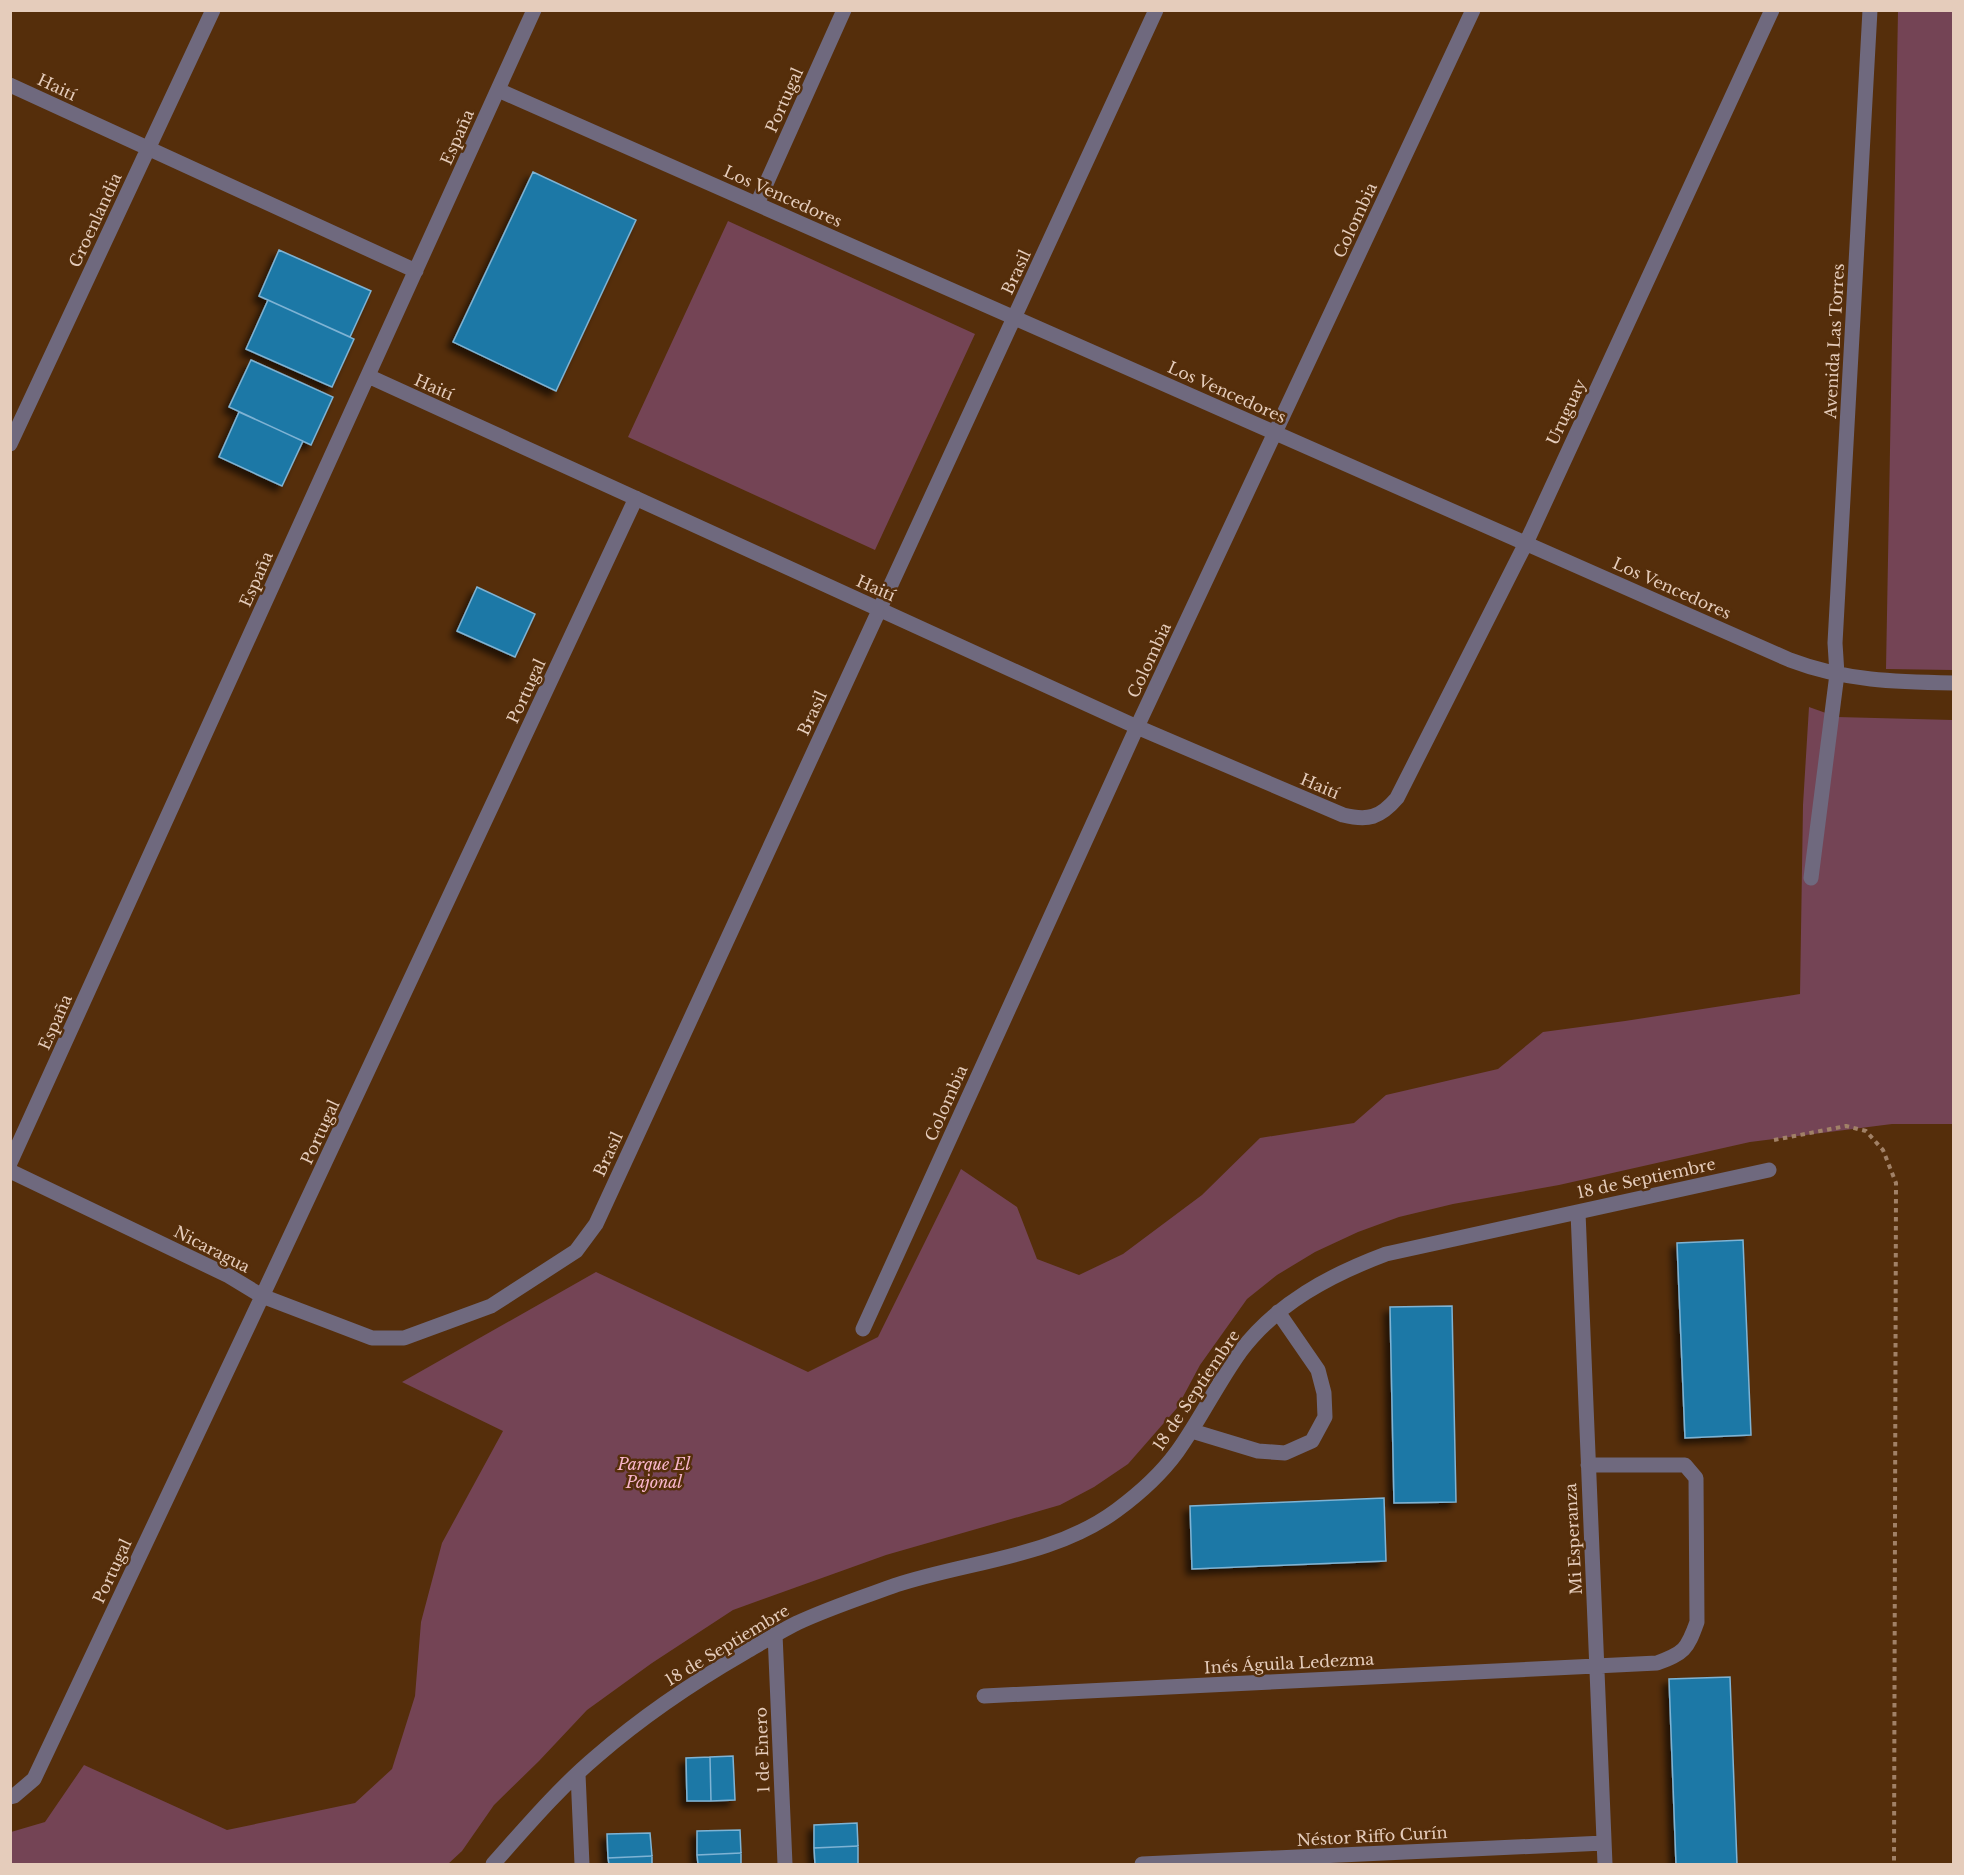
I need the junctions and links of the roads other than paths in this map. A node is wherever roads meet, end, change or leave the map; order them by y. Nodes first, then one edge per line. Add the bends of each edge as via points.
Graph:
1 (213, 10) edge
2 (534, 10) edge
3 (844, 10) edge
4 (1156, 10) edge
5 (1473, 10) edge
6 (1772, 10) edge
7 (1870, 10) edge
8 (10, 85) edge
9 (498, 90) junction
10 (148, 149) junction
11 (757, 204) junction
12 (416, 271) junction
13 (1014, 318) junction
14 (368, 376) junction
15 (1275, 433) junction
16 (10, 444) edge
17 (636, 498) junction
18 (1526, 543) junction
19 (879, 609) junction
20 (1837, 674) junction
21 (1953, 683) edge
22 (1137, 727) junction
23 (1374, 817) joint
24 (1811, 878) dead end
25 (10, 1163) edge
26 (1769, 1170) dead end
27 (10, 1171) edge
28 (1578, 1212) junction
29 (262, 1296) junction
30 (1278, 1312) junction
31 (863, 1329) dead end
32 (404, 1338) joint
33 (1192, 1431) junction
34 (1588, 1465) junction
35 (776, 1634) junction
36 (1597, 1665) junction
37 (984, 1696) dead end
38 (578, 1774) junction
39 (10, 1797) edge
40 (1604, 1843) junction
41 (493, 1864) edge
42 (582, 1864) edge
43 (785, 1864) edge
44 (1142, 1864) edge
45 (1605, 1864) edge

1 - 10 street, Groenlandia
2 - 9 street, España
3 - 11 street, Portugal
4 - 13 street, Brasil
5 - 15 street, Colombia
6 - 18 street, Uruguay
7 - 20 street, Avenida Las Torres via 1835,643
8 - 10 street, Haití
9 - 11 street, Los Vencedores
9 - 12 street, España
10 - 12 street, Haití
10 - 16 street, Groenlandia
11 - 13 street, Los Vencedores
12 - 14 street, España
13 - 15 street, Los Vencedores
13 - 19 street, Brasil
14 - 17 street, Haití
14 - 25 street, España
15 - 18 street, Los Vencedores
15 - 22 street, Colombia
17 - 19 street, Haití
17 - 29 street, Portugal
18 - 20 street, Los Vencedores via 1790,660
18 - 23 street, Uruguay via 1397,798
19 - 22 street, Haití
19 - 32 street, Brasil via 596,1224 576,1251 491,1306
20 - 21 street, Los Vencedores via 1883,681
20 - 24 street, Avenida Las Torres
22 - 23 street, Haití via 1343,815 1358,819
22 - 31 street, Colombia
26 - 28 street, 18 de Septiembre
27 - 29 street, Nicaragua via 229,1276
28 - 30 street, 18 de Septiembre via 1386,1254 1324,1280
28 - 34 street, Mi Esperanza
29 - 32 street, Nicaragua via 372,1338
29 - 39 street, Portugal via 34,1779
30 - 33 street, 18 de Septiembre via 1240,1352
30 - 33 street via 1318,1370 1324,1417 1312,1441 1285,1453 1267,1452
33 - 35 street, 18 de Septiembre via 1158,1475 1114,1512 1087,1528 1020,1553 902,1583
34 - 36 street, Mi Esperanza
34 - 36 street, Inés Águila Ledezma via 1685,1465 1696,1478 1697,1622 1690,1642 1678,1655 1657,1663
35 - 38 street, 18 de Septiembre via 674,1697
35 - 43 street, 1 de Enero
36 - 37 street, Inés Águila Ledezma
36 - 40 street, Mi Esperanza
38 - 41 street, 18 de Septiembre
38 - 42 street
40 - 44 street, Néstor Riffo Curín
40 - 45 street, Mi Esperanza

